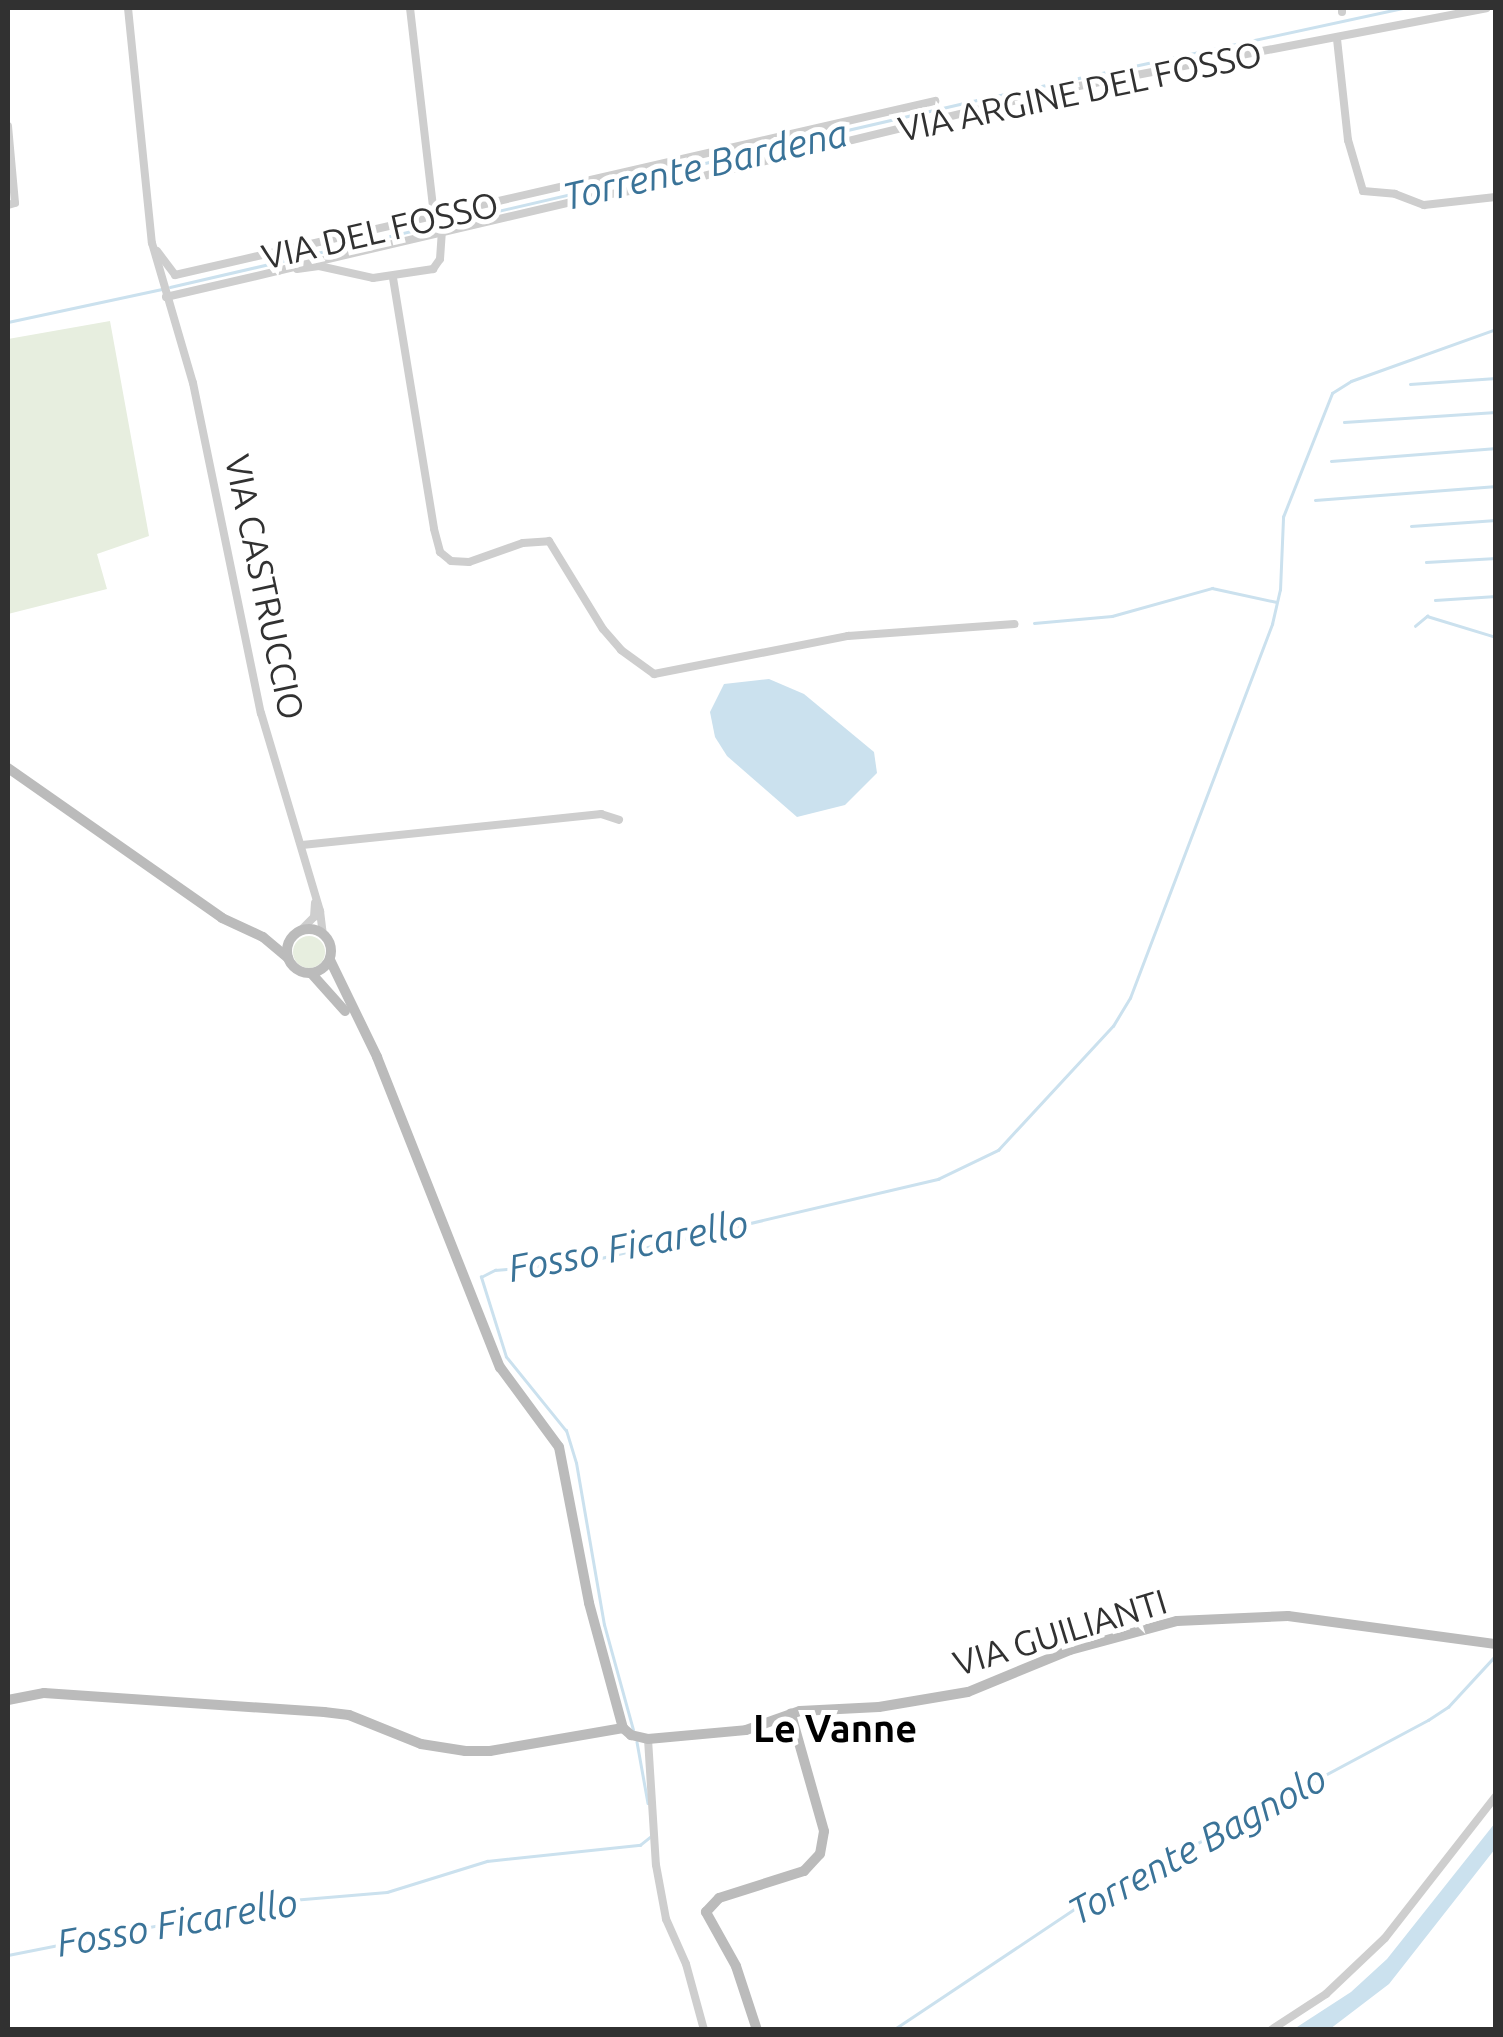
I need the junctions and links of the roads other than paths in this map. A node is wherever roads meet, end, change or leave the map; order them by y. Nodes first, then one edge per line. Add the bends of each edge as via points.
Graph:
1 (128, 8) edge
2 (410, 8) edge
3 (1486, 8) edge
4 (1338, 39) junction
5 (936, 101) dead end
6 (8, 126) edge
7 (1496, 197) edge
8 (11, 204) edge
9 (434, 214) junction
10 (442, 232) junction
11 (152, 243) junction
12 (277, 270) junction
13 (393, 278) junction
14 (166, 298) junction
15 (1015, 624) dead end
16 (8, 768) edge
17 (619, 820) dead end
18 (302, 845) junction
19 (313, 888) junction
20 (298, 932) junction
21 (322, 934) junction
22 (264, 937) junction
23 (288, 958) junction
24 (330, 960) junction
25 (311, 973) junction
26 (362, 1031) junction
27 (1491, 1644) edge
28 (8, 1700) edge
29 (791, 1714) junction
30 (636, 1735) junction
31 (1496, 1796) edge
32 (704, 2030) edge
33 (758, 2030) edge
34 (1271, 2030) edge

1 - 11 street, VIA CASTRUCCIO
2 - 9 street
3 - 4 street, VIA ARGINE DEL FOSSO
4 - 7 street via 1348,140 1363,191 1424,206
4 - 10 street, VIA ARGINE DEL FOSSO via 1074,87
5 - 9 street, VIA DEL FOSSO
6 - 8 street
9 - 11 street, VIA DEL FOSSO via 175,275
10 - 12 street, VIA ARGINE DEL FOSSO
10 - 13 street via 436,267
11 - 14 street, VIA CASTRUCCIO
12 - 13 street via 319,266 360,278
12 - 14 street
13 - 15 street via 440,552 469,562 550,541 603,629 654,674 848,636
14 - 18 street, VIA CASTRUCCIO via 192,382 261,713
16 - 22 street via 222,918
17 - 18 street via 601,814
18 - 19 street, VIA CASTRUCCIO
19 - 20 street, VIA CASTRUCCIO via 314,917
19 - 21 street, VIA CASTRUCCIO
20 - 21 street
20 - 22 street
20 - 23 street
21 - 24 street
22 - 23 street
23 - 25 street
24 - 25 street
24 - 26 street
25 - 26 street
26 - 30 street via 500,1367 559,1447 589,1604
27 - 29 street, VIA GUILIANTI via 1288,1616 1177,1621 1070,1650 968,1692
28 - 30 street, VIA GUILIANTI via 44,1693 324,1712 421,1744 465,1750
29 - 30 street, VIA GUILIANTI via 746,1730
29 - 33 street via 824,1831 820,1854 791,1878 719,1898 706,1912 736,1966
30 - 32 street via 666,1920
31 - 34 street via 1368,1955 1326,1994

